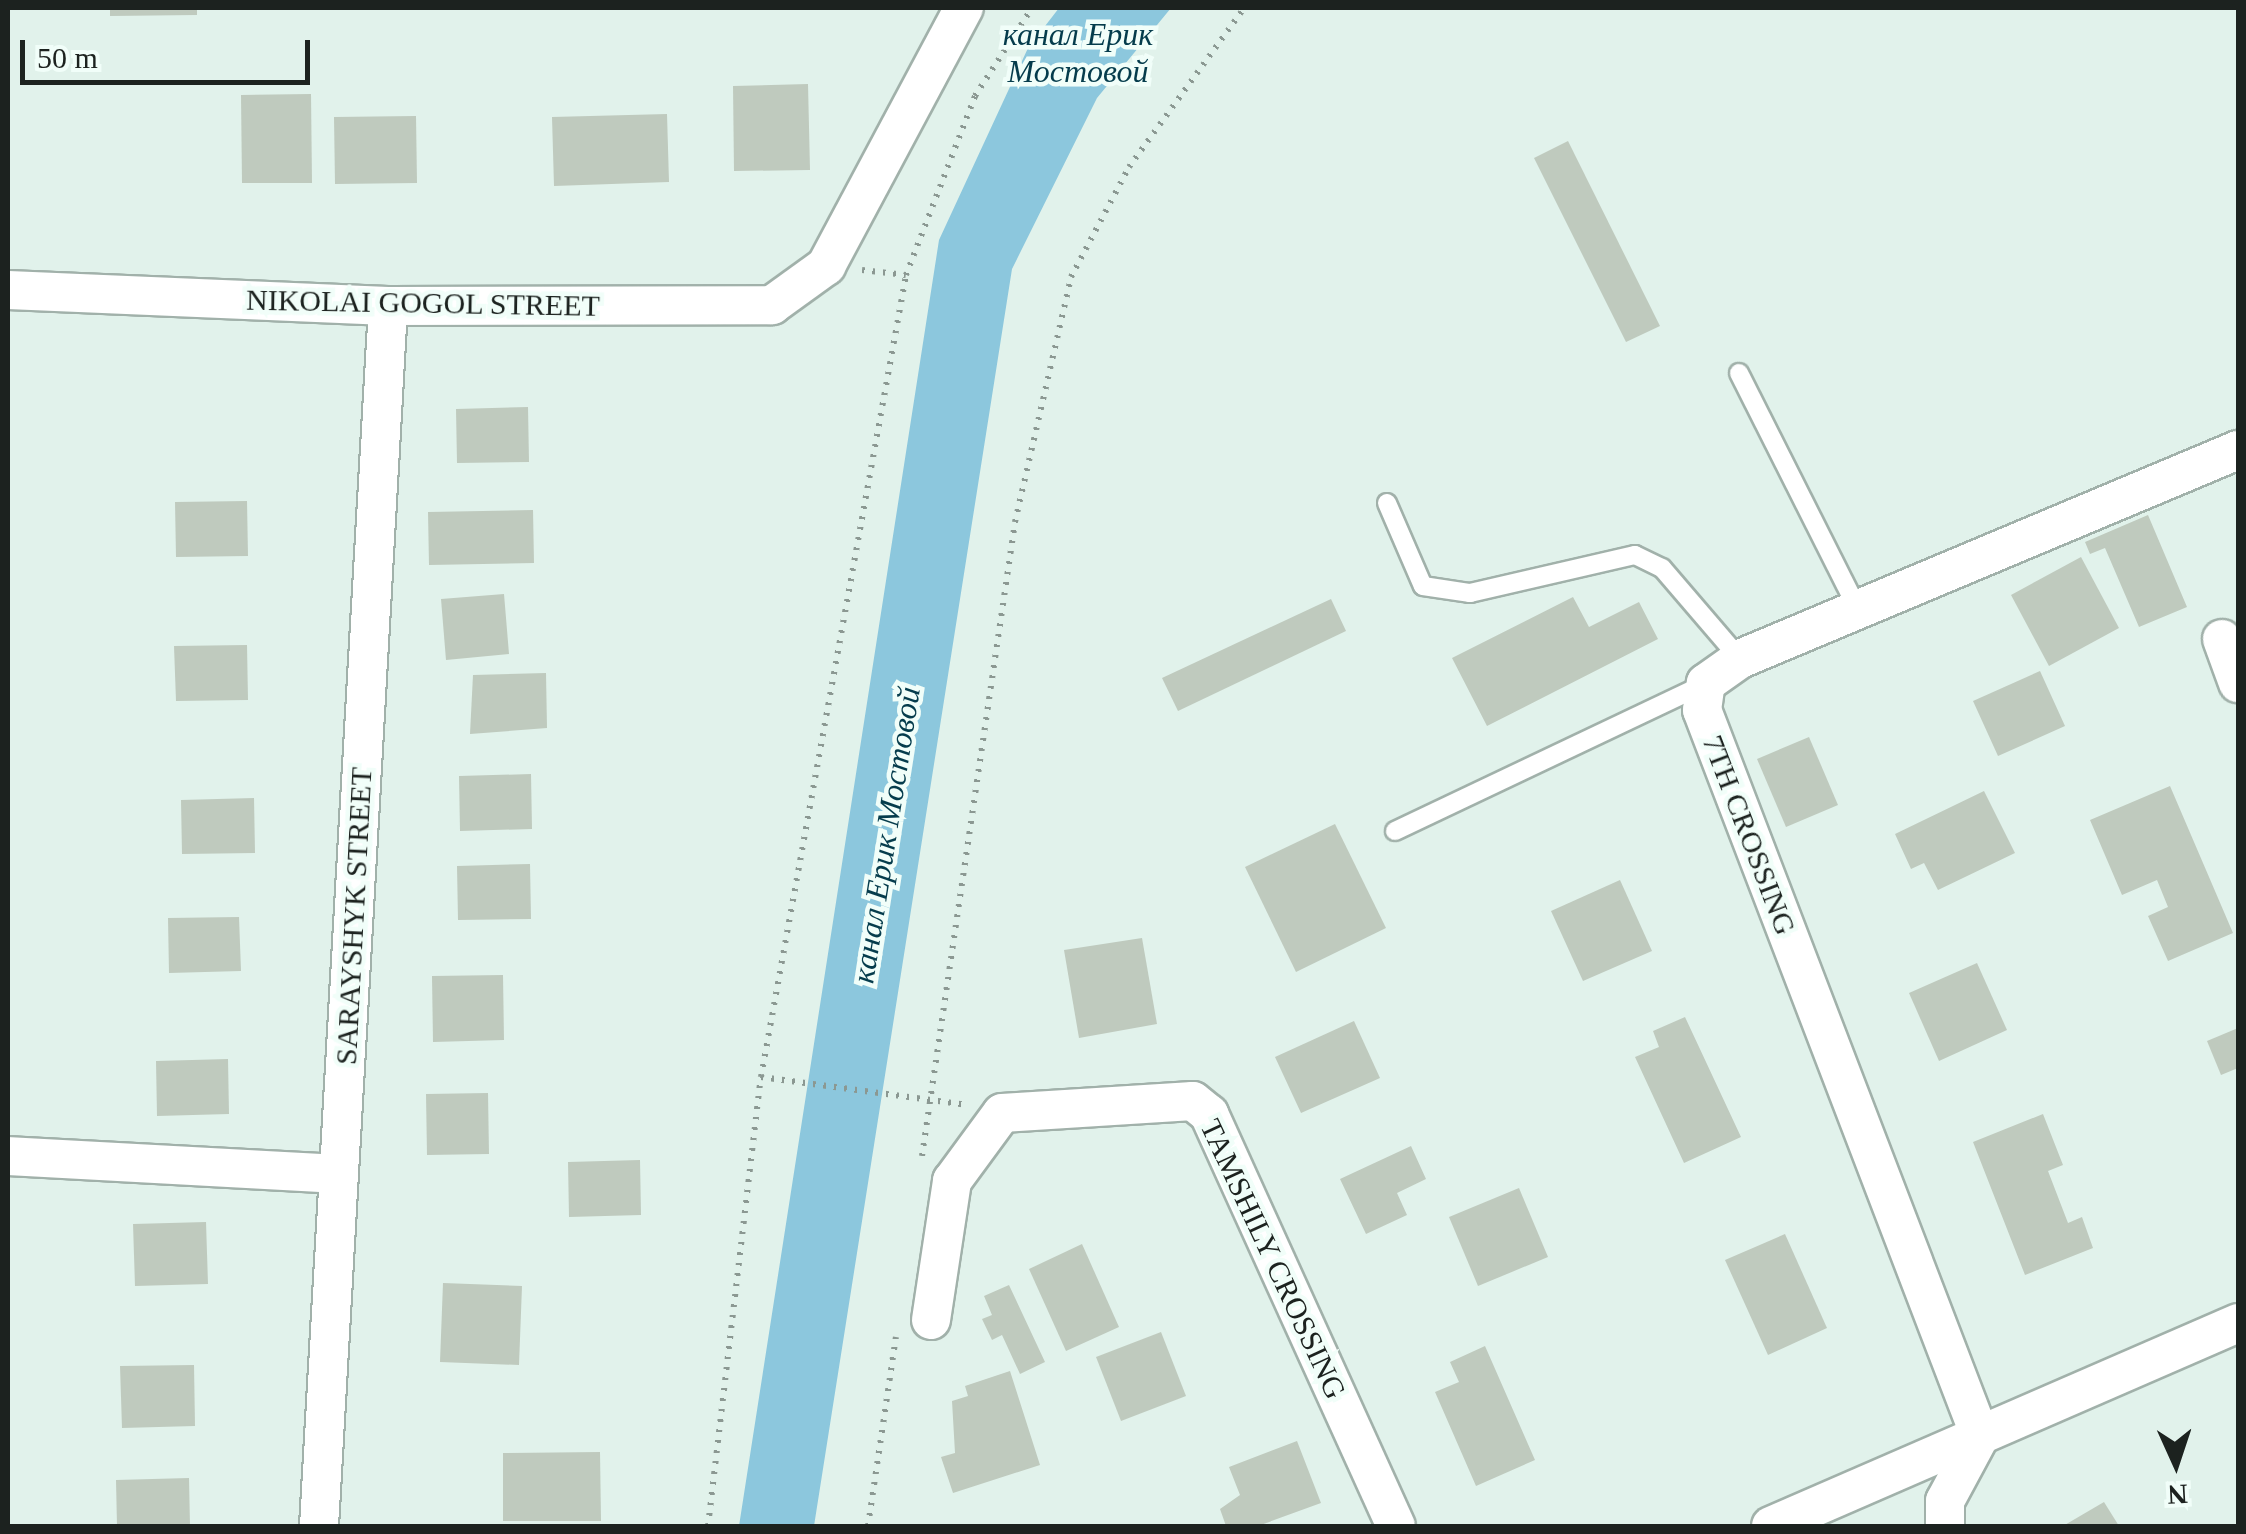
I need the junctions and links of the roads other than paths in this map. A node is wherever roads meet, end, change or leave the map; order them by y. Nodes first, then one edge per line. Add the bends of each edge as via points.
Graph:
1 (964, 8) edge
2 (8, 290) edge
3 (388, 306) junction
4 (1739, 373) dead end
5 (2238, 450) edge
6 (1387, 503) dead end
7 (1858, 610) junction
8 (2222, 638) dead end
9 (1740, 659) junction
10 (1706, 683) junction
11 (2238, 683) edge
12 (1395, 831) dead end
13 (8, 1156) edge
14 (339, 1174) junction
15 (2238, 1324) edge
16 (914, 1326) road end
17 (1980, 1436) junction
18 (319, 1526) edge
19 (1396, 1526) edge
20 (1771, 1526) edge
21 (1945, 1526) edge

1 - 3 street, NIKOLAI GOGOL STREET via 826,266 772,306
2 - 3 street, NIKOLAI GOGOL STREET
3 - 14 street, SARAYSHYK STREET
4 - 7 lane
5 - 7 street
6 - 9 lane via 1423,586 1470,593 1635,555 1662,568
7 - 9 street
8 - 11 street
9 - 10 street
10 - 12 lane
10 - 17 street, 7TH CROSSING via 1702,710
13 - 14 street
14 - 18 street, SARAYSHYK STREET
15 - 17 street
16 - 19 street, TAMSHILY CROSSING via 952,1181 1002,1114 1194,1102 1209,1114
17 - 20 street
17 - 21 street via 1946,1501

